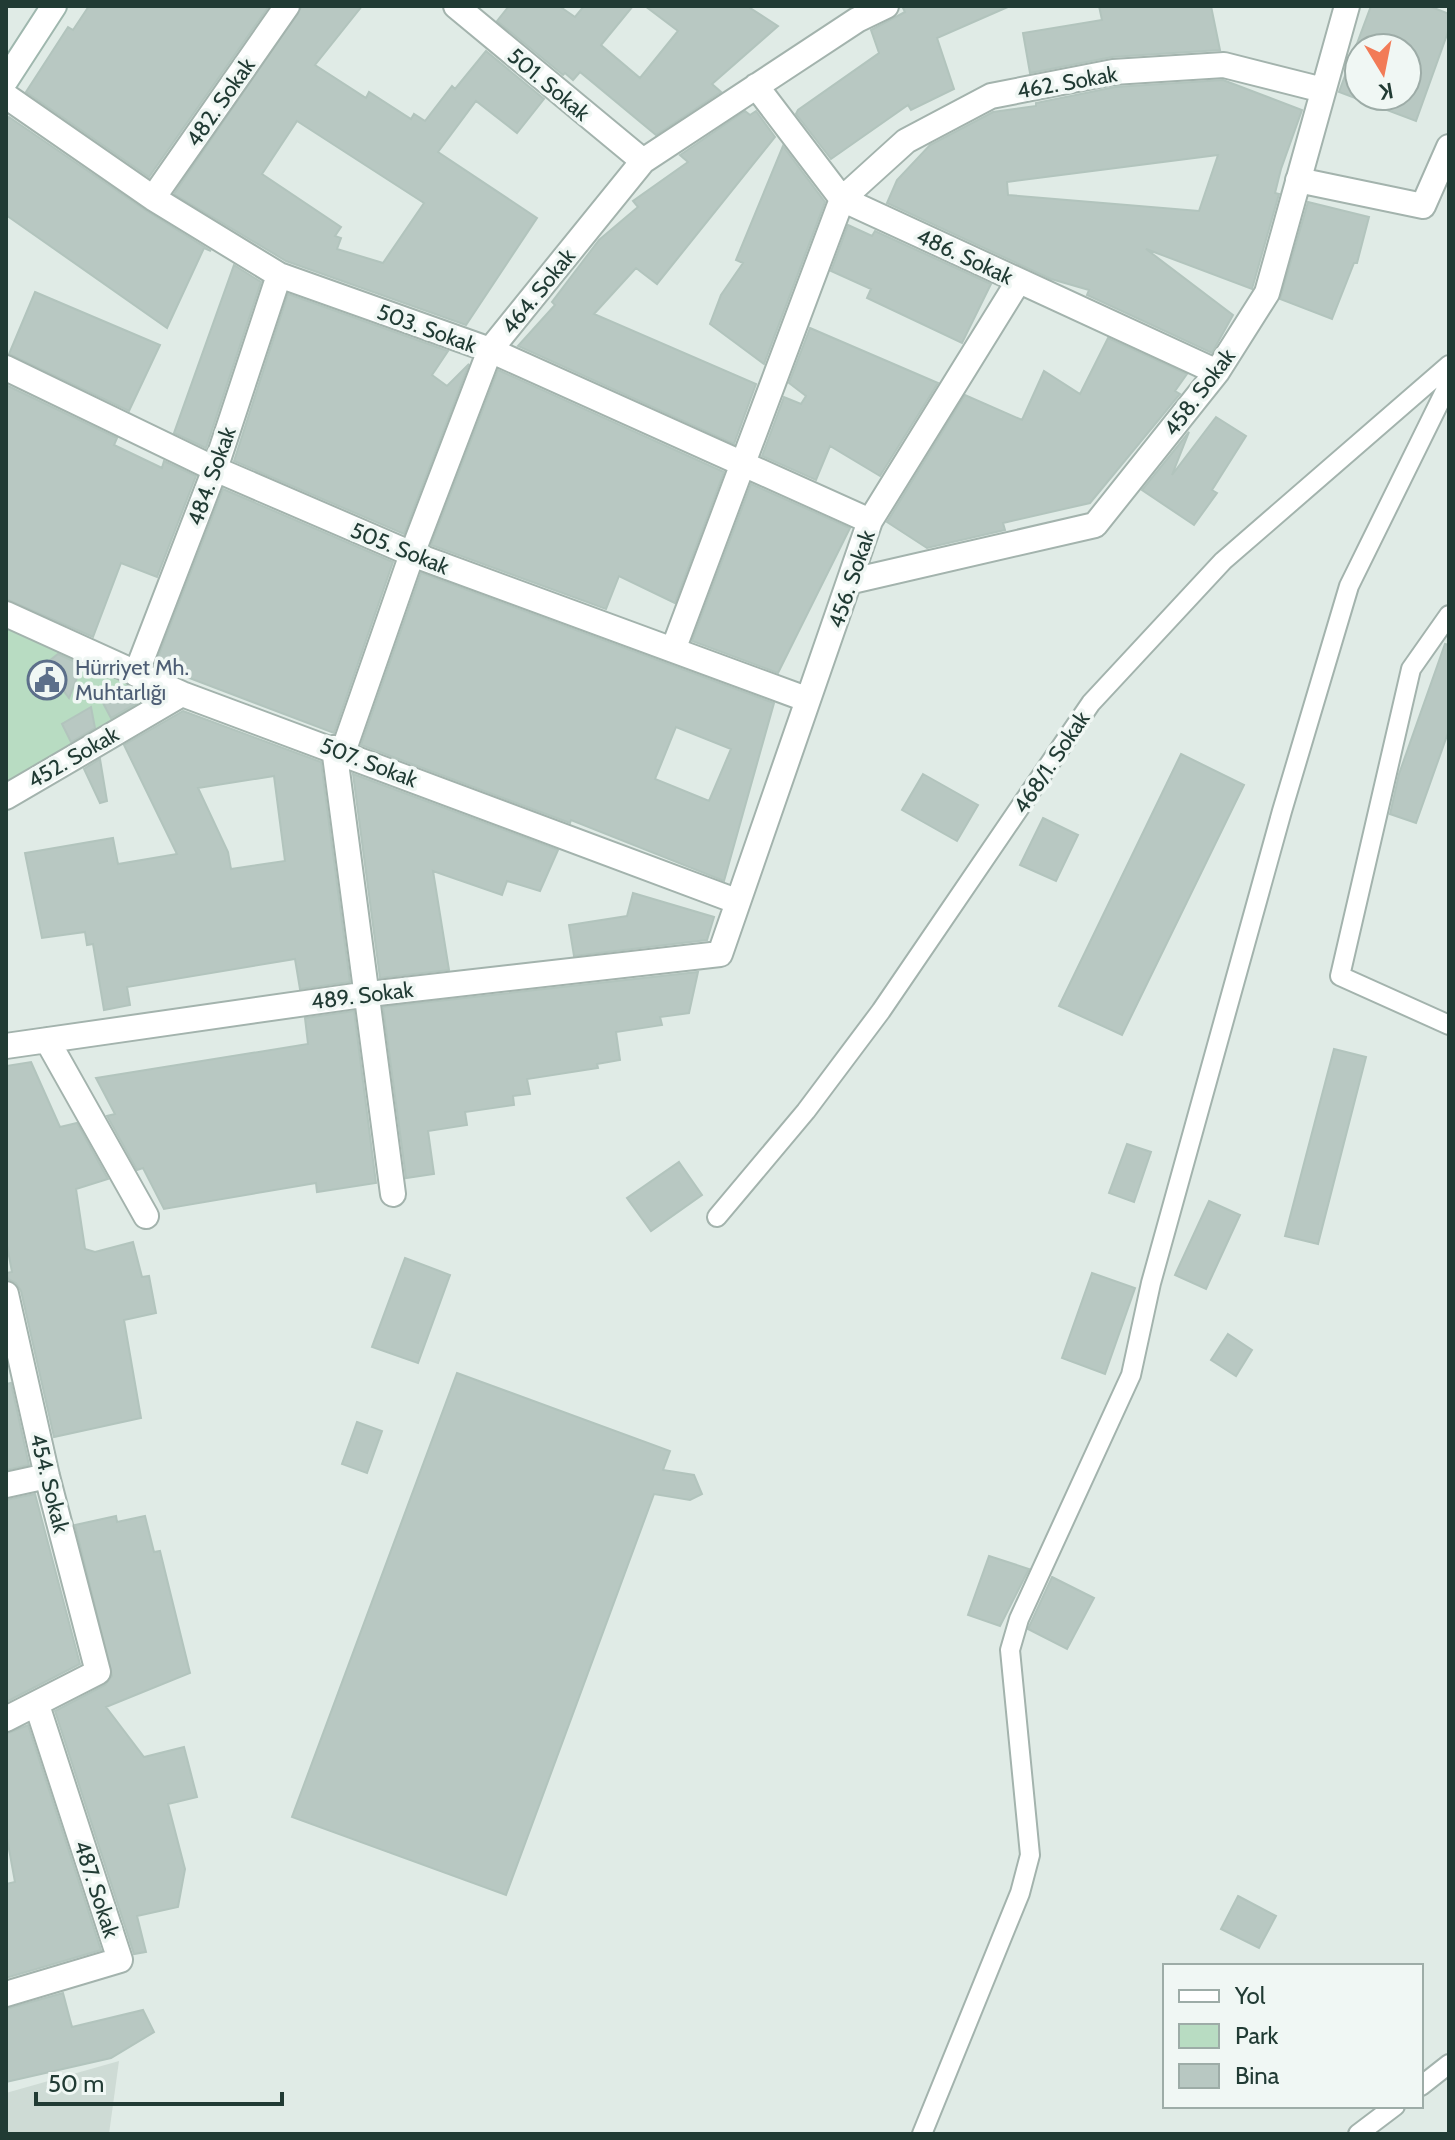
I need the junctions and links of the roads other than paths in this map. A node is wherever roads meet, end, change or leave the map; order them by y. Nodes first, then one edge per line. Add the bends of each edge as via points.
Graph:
1 (54, 6) edge
2 (287, 6) edge
3 (456, 6) edge
4 (886, 6) edge
5 (1347, 6) edge
6 (847, 13) edge
7 (6, 80) edge
8 (756, 86) junction
9 (1323, 90) junction
10 (6, 96) edge
11 (1449, 147) edge
12 (643, 161) junction
13 (1298, 180) junction
14 (153, 198) junction
15 (842, 199) junction
16 (279, 275) junction
17 (1018, 282) junction
18 (490, 350) junction
19 (1449, 365) edge
20 (6, 368) edge
21 (1217, 372) junction
22 (1449, 383) edge
23 (743, 464) junction
24 (215, 469) junction
25 (870, 521) junction
26 (412, 554) junction
27 (852, 581) junction
28 (1449, 615) edge
29 (9, 618) edge
30 (673, 650) junction
31 (136, 674) junction
32 (182, 694) junction
33 (806, 699) junction
34 (339, 750) junction
35 (6, 797) edge
36 (736, 901) junction
37 (720, 954) joint
38 (369, 994) junction
39 (1449, 1025) edge
40 (47, 1040) junction
41 (6, 1046) edge
42 (393, 1194) dead end
43 (146, 1216) dead end
44 (717, 1217) dead end
45 (6, 1294) edge
46 (47, 1476) junction
47 (6, 1485) edge
48 (37, 1705) junction
49 (6, 1719) edge
50 (6, 1994) edge
51 (1449, 2064) edge
52 (1423, 2084) edge
53 (1392, 2108) edge
54 (922, 2134) edge
55 (1358, 2134) edge

1 - 7 street
2 - 14 street, 482. Sokak
3 - 12 street, 501. Sokak
4 - 6 street, 464. Sokak
5 - 9 street, 458. Sokak
6 - 8 street, 464. Sokak
8 - 12 street, 464. Sokak
8 - 15 street, 486. Sokak
9 - 13 street, 458. Sokak
9 - 15 street, 462. Sokak via 1224,65 1113,72 991,96 906,141
10 - 14 street, 503. Sokak
11 - 13 street via 1423,206
12 - 18 street, 464. Sokak
13 - 21 street, 458. Sokak via 1267,293
14 - 16 street, 503. Sokak
15 - 17 street, 486. Sokak
15 - 23 street
16 - 18 street, 503. Sokak
16 - 24 street, 484. Sokak
17 - 21 street, 486. Sokak
17 - 25 street, 456. Sokak
18 - 23 street, 503. Sokak
18 - 26 street, 464. Sokak
19 - 44 lane, 468/1. Sokak via 1223,561 1091,703 881,1011
20 - 24 street, 505. Sokak
21 - 27 street, 458. Sokak via 1095,525
22 - 54 lane via 1349,586 1277,826 1151,1283 1131,1375 1019,1619 1010,1650 1030,1855 1020,1893
23 - 25 street, 503. Sokak
23 - 30 street
24 - 26 street, 505. Sokak
24 - 31 street, 484. Sokak
25 - 27 street, 456. Sokak
26 - 30 street, 505. Sokak
26 - 34 street, 464. Sokak
27 - 33 street, 456. Sokak
28 - 39 lane via 1411,669 1340,976
29 - 31 street, 507. Sokak
30 - 33 street, 505. Sokak
31 - 32 street, 507. Sokak
32 - 34 street, 507. Sokak
32 - 35 street, 452. Sokak
33 - 36 street, 456. Sokak
34 - 36 street, 507. Sokak
34 - 38 street
36 - 37 street, 456. Sokak
37 - 38 street, 489. Sokak
38 - 40 street, 489. Sokak
38 - 42 street
40 - 41 street, 489. Sokak
40 - 43 street
45 - 46 street, 454. Sokak
46 - 47 street
46 - 48 street, 454. Sokak via 98,1672
48 - 49 street
48 - 50 street, 487. Sokak via 120,1960
51 - 52 lane
53 - 55 lane

